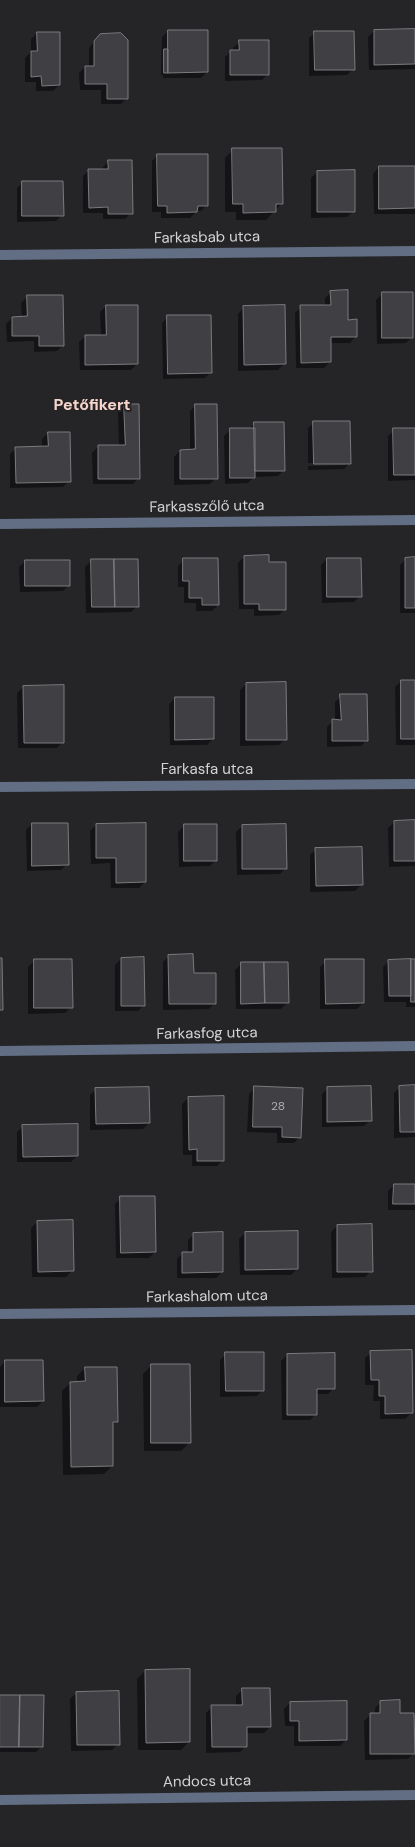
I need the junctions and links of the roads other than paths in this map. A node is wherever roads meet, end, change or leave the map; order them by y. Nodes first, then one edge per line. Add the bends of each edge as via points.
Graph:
1 (415, 252) edge
2 (0, 255) edge
3 (415, 520) edge
4 (0, 524) edge
5 (415, 784) edge
6 (0, 787) edge
7 (415, 1046) edge
8 (0, 1051) edge
9 (415, 1310) edge
10 (0, 1314) edge
11 (415, 1795) edge
12 (0, 1800) edge

1 - 2 street, Farkasbab utca
3 - 4 street, Farkasszőlő utca
5 - 6 street, Farkasfa utca
7 - 8 street, Farkasfog utca
9 - 10 street, Farkashalom utca
11 - 12 street, Andocs utca

